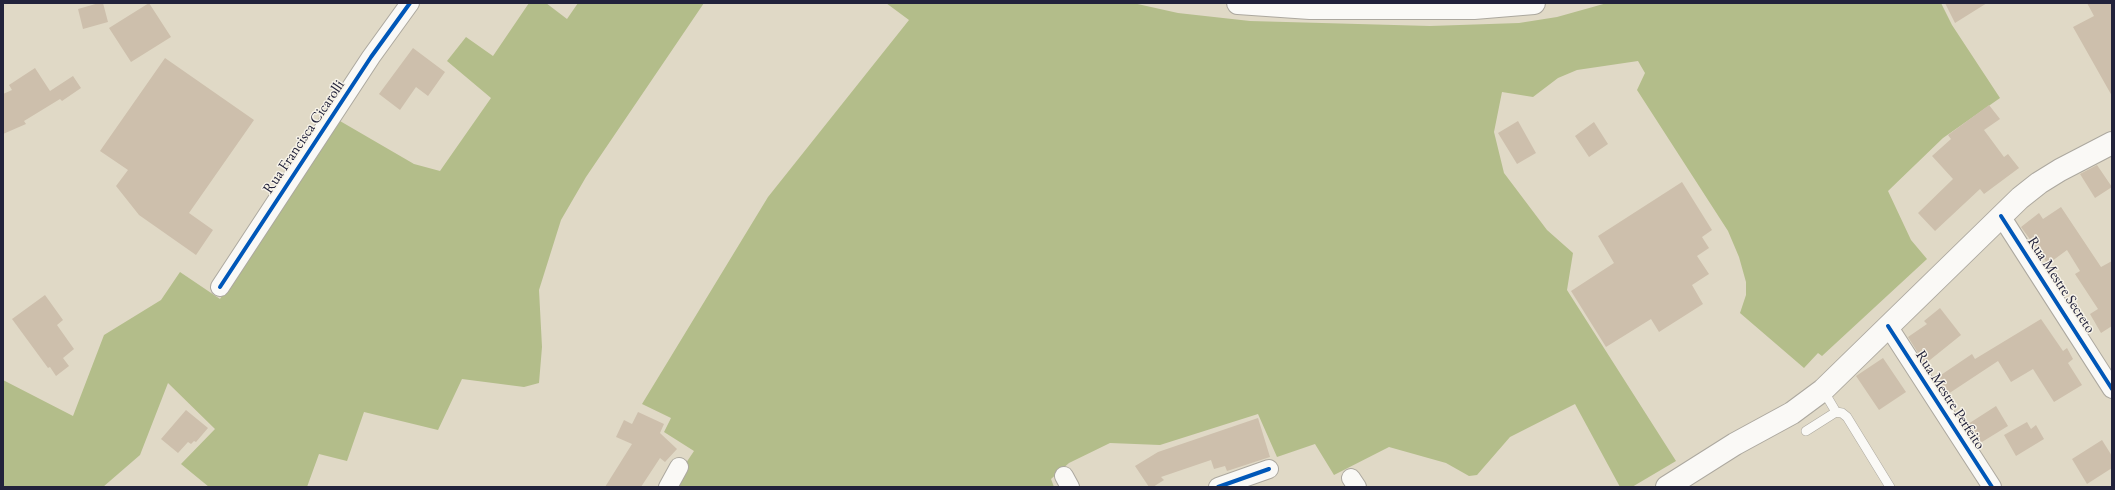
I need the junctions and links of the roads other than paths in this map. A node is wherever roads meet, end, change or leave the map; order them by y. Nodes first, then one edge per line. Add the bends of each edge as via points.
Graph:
1 (410, 3) edge
2 (1238, 3) edge
3 (1534, 3) edge
4 (2112, 143) edge
5 (2001, 216) junction
6 (220, 287) dead end
7 (1888, 326) junction
8 (2112, 389) edge
9 (1823, 390) junction
10 (1836, 412) junction
11 (1806, 430) dead end
12 (680, 467) dead end
13 (1269, 469) dead end
14 (668, 487) edge
15 (1218, 487) edge
16 (1666, 487) edge
17 (1890, 487) edge
18 (1992, 487) edge

1 - 6 street, Rua Francisca Cicarolli via 354,83
2 - 3 main road via 1310,8 1474,8
4 - 5 main road via 2039,183
5 - 7 main road
5 - 8 street, Rua Mestre Secreto
7 - 9 main road
7 - 18 street, Rua Mestre Perfeito
9 - 10 lane
9 - 16 main road via 1792,413 1735,444
10 - 11 lane
10 - 17 lane via 1847,417
12 - 14 street
13 - 15 street

